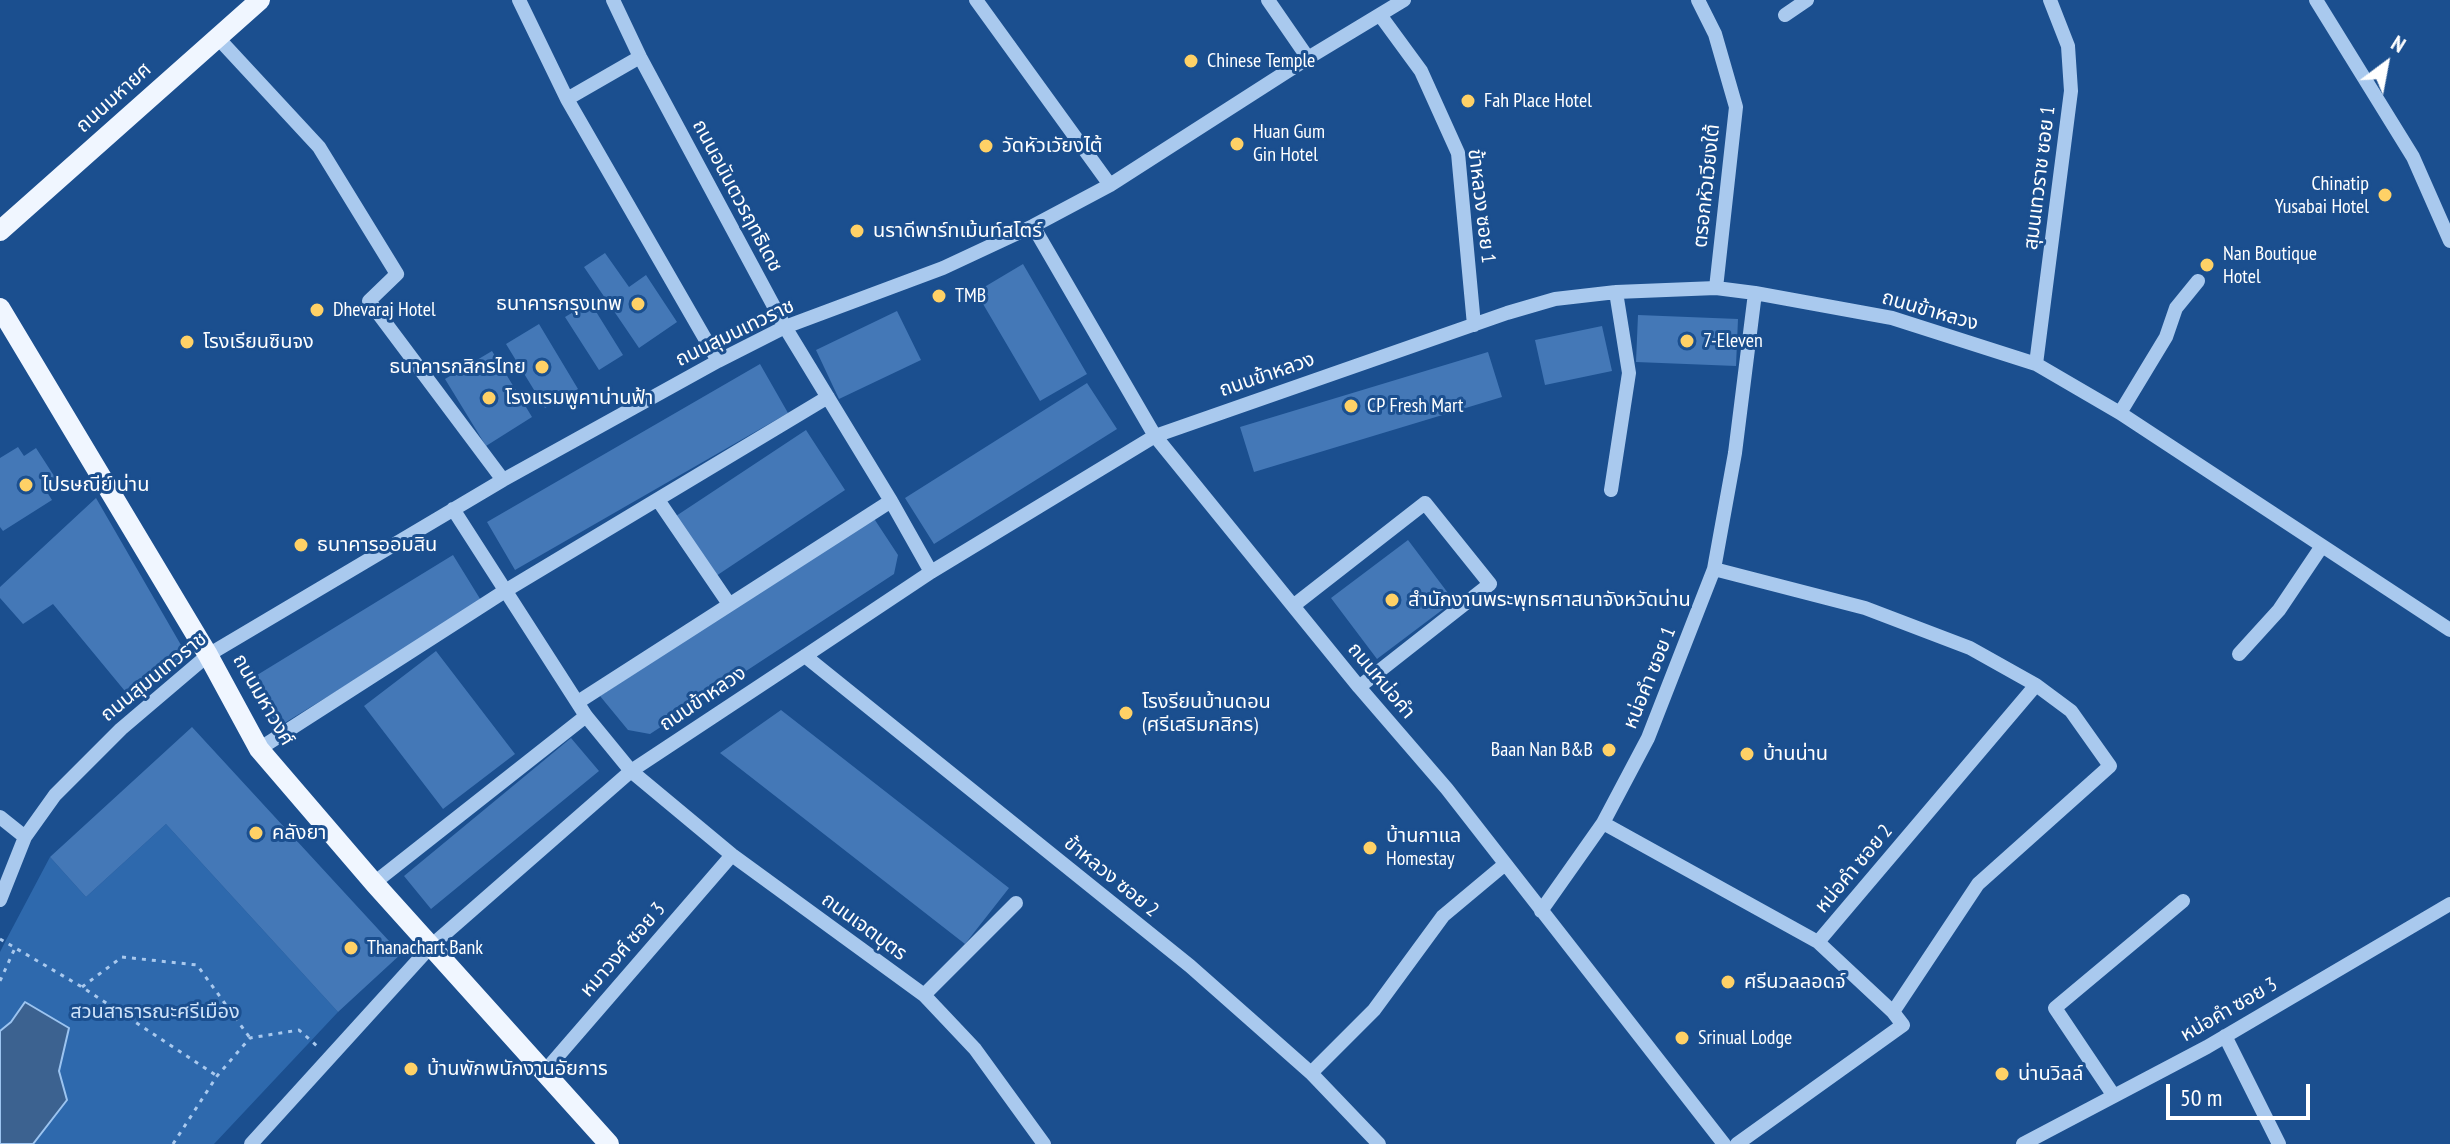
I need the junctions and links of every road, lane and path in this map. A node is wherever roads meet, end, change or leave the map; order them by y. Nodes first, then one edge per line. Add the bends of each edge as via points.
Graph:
1 (260, 0) edge
2 (519, 0) edge
3 (613, 0) edge
4 (976, 0) edge
5 (1268, 0) edge
6 (1404, 0) edge
7 (1698, 0) edge
8 (1807, 0) edge
9 (2050, 0) edge
10 (2316, 0) edge
11 (1380, 15) junction
12 (1785, 15) dead end
13 (218, 38) junction
14 (640, 57) junction
15 (1308, 58) junction
16 (567, 99) junction
17 (1110, 185) junction
18 (1033, 226) junction
19 (0, 231) edge
20 (2450, 241) edge
21 (2198, 281) dead end
22 (1716, 288) junction
23 (1616, 292) junction
24 (1755, 293) junction
25 (0, 308) edge
26 (1474, 325) junction
27 (785, 327) junction
28 (718, 361) junction
29 (2036, 364) junction
30 (828, 397) junction
31 (2120, 413) junction
32 (1155, 436) junction
33 (503, 480) junction
34 (1611, 490) dead end
35 (658, 500) junction
36 (891, 501) junction
37 (453, 509) junction
38 (2322, 546) junction
39 (1714, 569) junction
40 (931, 572) junction
41 (505, 591) junction
42 (729, 604) junction
43 (1293, 606) junction
44 (2450, 630) edge
45 (2239, 654) dead end
46 (208, 655) junction
47 (805, 656) junction
48 (2036, 685) junction
49 (1359, 687) junction
50 (578, 702) junction
51 (586, 716) junction
52 (259, 749) junction
53 (631, 771) junction
54 (0, 817) edge
55 (1603, 823) junction
56 (25, 837) junction
57 (732, 855) junction
58 (1504, 865) junction
59 (374, 883) junction
60 (0, 900) edge
61 (2183, 901) dead end
62 (1016, 903) dead end
63 (2450, 904) edge
64 (1541, 911) junction
65 (0, 939) edge
66 (1818, 942) junction
67 (431, 946) junction
68 (15, 948) junction
69 (0, 981) edge
70 (82, 987) junction
71 (924, 995) junction
72 (1893, 1012) junction
73 (2225, 1036) junction
74 (250, 1038) junction
75 (330, 1057) junction
76 (545, 1071) junction
77 (1311, 1073) junction
78 (217, 1076) junction
79 (2114, 1096) junction
80 (173, 1144) edge
81 (251, 1144) edge
82 (609, 1144) edge
83 (1044, 1144) edge
84 (1379, 1144) edge
85 (1724, 1144) edge
86 (1737, 1144) edge
87 (2023, 1144) edge
88 (2279, 1144) edge

1 - 13 main road, ถนนมหายศ
2 - 16 street
3 - 14 street, ถนนอนันตวรฤทธิเดช
4 - 17 street
5 - 15 street
6 - 11 street, ถนนสุมนเทวราช
7 - 22 street, ตรอกหัวเวียงใต้ via 1715,34 1736,107
8 - 12 street
9 - 29 street, สุมนเทวราช ซอย 1 via 2068,46 2071,91
10 - 20 street via 2413,157
11 - 15 street, ถนนสุมนเทวราช
11 - 26 street, ข้าหลวง ซอย 1 via 1421,71 1458,153
13 - 19 main road, ถนนมหายศ
13 - 33 street via 319,147 397,274 369,301
14 - 16 street
14 - 27 street, ถนนอนันตวรฤทธิเดช
15 - 17 street, ถนนสุมนเทวราช
16 - 28 street
17 - 18 street, ถนนสุมนเทวราช
18 - 27 street, ถนนสุมนเทวราช via 943,268
18 - 32 street, ถนนหน่อคำ
21 - 31 street via 2176,308 2166,337
22 - 23 street, ถนนข้าหลวง
22 - 24 street, ถนนข้าหลวง
23 - 26 street, ถนนข้าหลวง via 1555,299
23 - 34 street via 1629,373
24 - 29 street, ถนนข้าหลวง via 1892,318
24 - 39 street, หน่อคำ ซอย 1
25 - 46 main road, ถนนมหาวงศ์
26 - 32 street, ถนนข้าหลวง
27 - 28 street, ถนนสุมนเทวราช
27 - 30 street, ถนนอนันตวรฤทธิเดช
28 - 33 street, ถนนสุมนเทวราช
29 - 31 street, ถนนข้าหลวง
30 - 35 street
30 - 36 street, ถนนอนันตวรฤทธิเดช
31 - 38 street, ถนนข้าหลวง
32 - 40 street, ถนนข้าหลวง
32 - 43 street, ถนนหน่อคำ
33 - 37 street, ถนนสุมนเทวราช
35 - 41 street
35 - 42 street
36 - 40 street, ถนนอนันตวรฤทธิเดช
36 - 42 street
37 - 41 street, ถนนเจตบุตร
37 - 46 street, ถนนสุมนเทวราช
38 - 44 street, ถนนข้าหลวง
38 - 45 street via 2279,610
39 - 48 street via 1865,608 1970,648
39 - 55 street, หน่อคำ ซอย 1 via 1648,738
40 - 47 street, ถนนข้าหลวง
41 - 50 street, ถนนเจตบุตร
41 - 52 street
42 - 50 street
43 - 49 street, ถนนหน่อคำ
43 - 49 street via 1425,503 1490,584
46 - 52 main road, ถนนมหาวงศ์
46 - 56 street, ถนนสุมนเทวราช via 87,760
47 - 53 street, ถนนข้าหลวง
47 - 77 street, ข้าหลวง ซอย 2 via 1190,966
48 - 66 street, หน่อคำ ซอย 2
48 - 72 street via 2071,711 2110,766 1978,884
49 - 58 street, ถนนหน่อคำ
50 - 51 street, ถนนเจตบุตร
51 - 53 street, ถนนเจตบุตร
51 - 59 street
52 - 59 main road, ถนนมหาวงศ์
53 - 57 street, ถนนเจตบุตร
53 - 67 street, ถนนข้าหลวง
54 - 56 street
55 - 64 street, หน่อคำ ซอย 1
55 - 66 street
56 - 60 street, ถนนสุมนเทวราช
57 - 71 street, ถนนเจตบุตร
57 - 76 street, หมาวงศ์ ซอย 3
58 - 64 street, ถนนหน่อคำ
58 - 77 street via 1443,916 1374,1010
59 - 67 main road, ถนนมหาวงศ์
61 - 79 street via 2055,1008
62 - 71 street
63 - 73 street, หน่อคำ ซอย 3
64 - 85 street, ถนนหน่อคำ
65 - 68 path
66 - 72 street, หน่อคำ ซอย 2
67 - 75 street, ถนนข้าหลวง
67 - 76 main road, ถนนมหาวงศ์
68 - 69 path
68 - 70 path
70 - 74 path via 122,957 197,965
70 - 78 path
71 - 83 street, ถนนเจตบุตร via 975,1049
72 - 86 street via 1903,1025
73 - 79 street, หน่อคำ ซอย 3
73 - 88 street
74 - 75 path via 299,1030
74 - 78 path
75 - 81 street, ถนนข้าหลวง
76 - 82 main road, ถนนมหาวงศ์
77 - 84 street, ข้าหลวง ซอย 2
78 - 80 path
79 - 87 street, หน่อคำ ซอย 3

